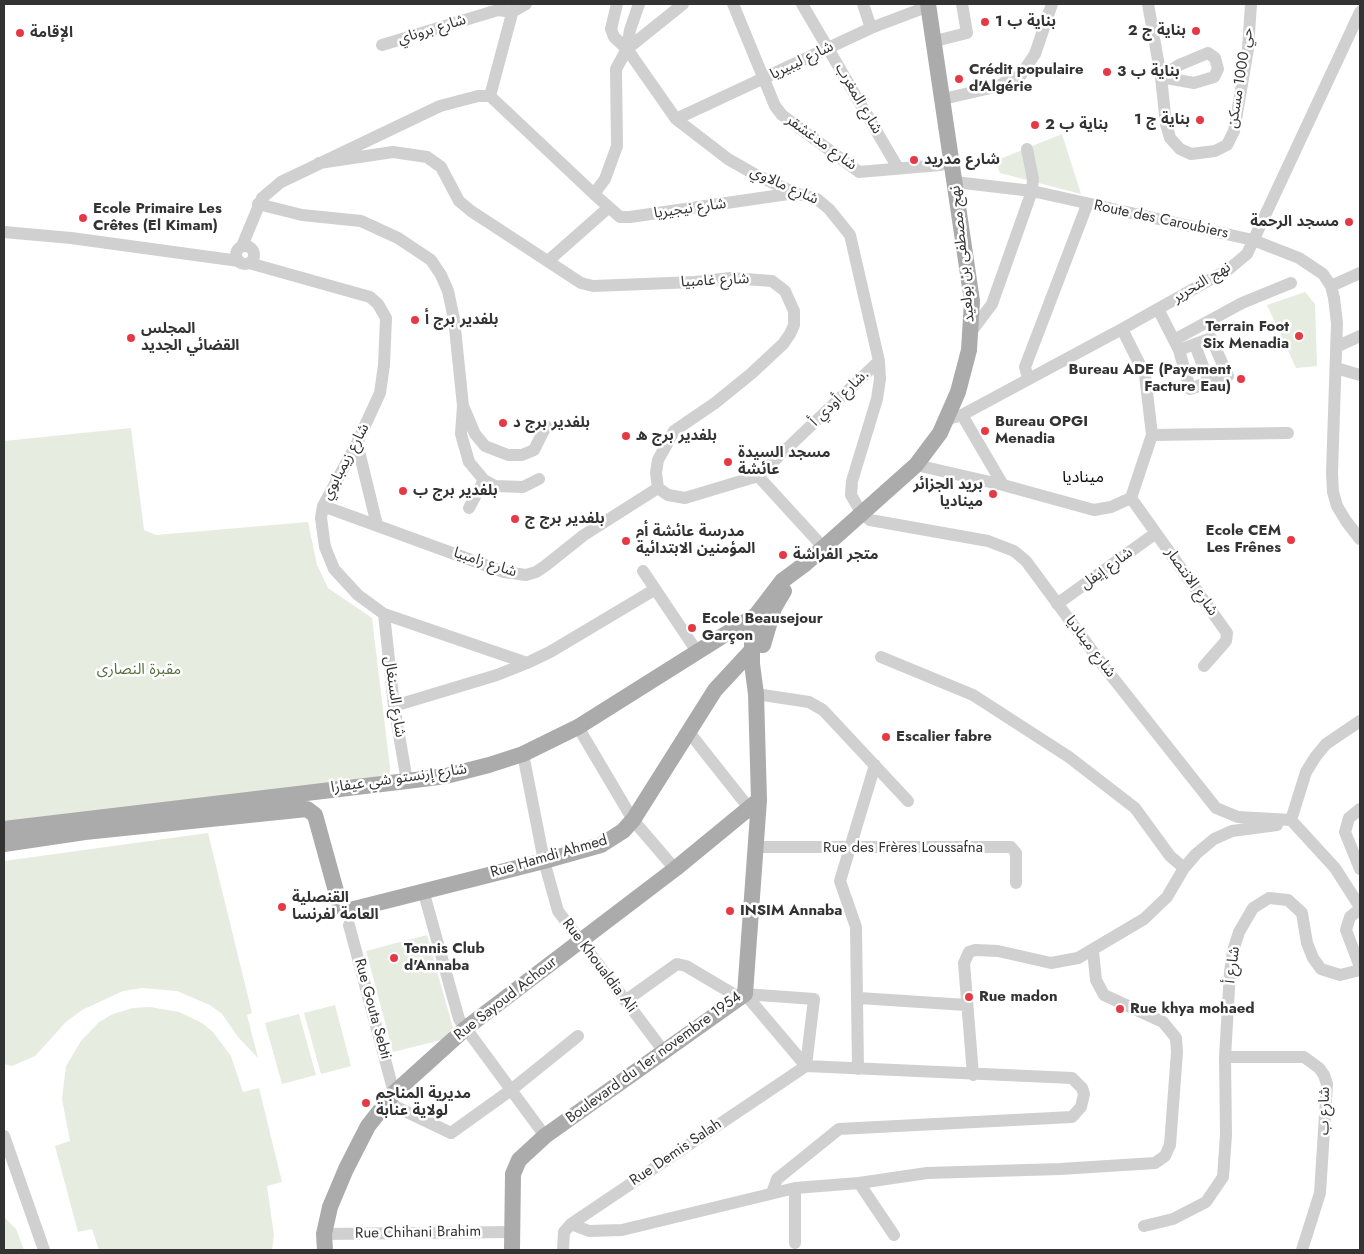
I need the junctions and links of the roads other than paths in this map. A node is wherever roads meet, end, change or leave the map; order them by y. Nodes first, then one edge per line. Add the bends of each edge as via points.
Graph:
1 (526, 4) edge
2 (617, 4) edge
3 (639, 4) edge
4 (683, 4) edge
5 (733, 4) edge
6 (802, 4) edge
7 (863, 4) edge
8 (962, 4) edge
9 (1052, 4) edge
10 (1148, 4) edge
11 (1251, 4) edge
12 (929, 5) edge
13 (513, 8) edge
14 (1360, 12) edge
15 (871, 28) junction
16 (935, 42) junction
17 (382, 45) dead end
18 (829, 48) junction
19 (627, 49) junction
20 (764, 80) junction
21 (490, 96) junction
22 (943, 99) junction
23 (676, 119) junction
24 (1027, 149) dead end
25 (951, 161) junction
26 (319, 163) junction
27 (898, 168) junction
28 (955, 182) junction
29 (1032, 190) junction
30 (795, 193) junction
31 (594, 194) junction
32 (258, 204) junction
33 (1087, 204) junction
34 (608, 208) junction
35 (7, 235) edge
36 (1253, 240) junction
37 (246, 254) junction
38 (548, 261) junction
39 (1360, 273) edge
40 (1291, 283) dead end
41 (1331, 286) junction
42 (1158, 309) junction
43 (1122, 329) junction
44 (971, 332) junction
45 (1360, 336) edge
46 (1176, 345) junction
47 (1195, 345) junction
48 (1338, 346) junction
49 (879, 361) junction
50 (1336, 368) junction
51 (1360, 375) edge
52 (1028, 378) junction
53 (1209, 382) junction
54 (463, 406) junction
55 (955, 417) junction
56 (546, 426) dead end
57 (1288, 433) dead end
58 (1152, 435) junction
59 (357, 443) junction
60 (916, 465) junction
61 (758, 476) junction
62 (538, 479) dead end
63 (484, 480) junction
64 (1003, 485) junction
65 (658, 488) junction
66 (1131, 498) junction
67 (323, 506) junction
68 (470, 508) dead end
69 (862, 514) junction
70 (377, 525) junction
71 (1156, 533) junction
72 (1360, 539) edge
73 (823, 547) junction
74 (805, 564) junction
75 (643, 571) dead end
76 (654, 590) junction
77 (1057, 604) junction
78 (384, 614) junction
79 (756, 615) junction
80 (726, 636) junction
81 (765, 636) junction
82 (752, 648) junction
83 (698, 653) junction
84 (881, 657) dead end
85 (527, 663) junction
86 (1204, 666) dead end
87 (756, 694) junction
88 (394, 706) junction
89 (1360, 720) edge
90 (578, 727) junction
91 (688, 731) junction
92 (523, 754) junction
93 (875, 765) junction
94 (407, 781) junction
95 (908, 801) dead end
96 (754, 804) junction
97 (1360, 809) edge
98 (633, 820) junction
99 (1291, 820) junction
100 (76, 827) junction
101 (4, 829) edge
102 (4, 844) edge
103 (757, 847) junction
104 (849, 848) junction
105 (544, 861) junction
106 (1184, 868) junction
107 (675, 869) junction
108 (1360, 869) edge
109 (1016, 883) dead end
110 (422, 890) junction
111 (343, 908) joint
112 (1360, 908) edge
113 (349, 925) dead end
114 (581, 942) junction
115 (1093, 951) junction
116 (1360, 968) edge
117 (742, 996) junction
118 (859, 998) junction
119 (624, 1001) junction
120 (966, 1005) junction
121 (466, 1028) junction
122 (578, 1036) dead end
123 (665, 1053) junction
124 (1225, 1057) junction
125 (806, 1066) junction
126 (858, 1069) junction
127 (973, 1075) junction
128 (511, 1090) junction
129 (390, 1098) junction
130 (4, 1136) edge
131 (545, 1136) junction
132 (859, 1183) junction
133 (795, 1188) junction
134 (772, 1192) junction
135 (571, 1224) junction
136 (1144, 1226) dead end
137 (512, 1232) junction
138 (894, 1235) dead end
139 (325, 1242) edge
140 (795, 1243) dead end
141 (44, 1250) edge
142 (512, 1250) edge
143 (563, 1250) edge
144 (1302, 1250) edge

1 - 13 street
2 - 19 street, شارع مالاوي via 611,28 614,37
3 - 19 street
4 - 19 street
5 - 20 street, شارع مدغشقر
6 - 18 street, شارع المغرب
7 - 15 street
8 - 16 street via 967,33
9 - 22 street via 1035,54 1021,75 995,87
10 - 11 street, حي 1000 مسكن via 1170,138 1180,149 1191,154 1204,154 1227,145 1234,132 1248,49
12 - 15 street, شارع ليبيريا
12 - 16 main road, نهج مصطفى بن بولعيد
13 - 17 street, شارع بروناي
13 - 21 street
14 - 36 street, نهج التحرير
15 - 18 street, شارع ليبيريا
16 - 22 main road, نهج مصطفى بن بولعيد
18 - 20 street, شارع ليبيريا
18 - 27 street, شارع المغرب
19 - 23 street, شارع مالاوي
19 - 31 street via 616,70 616,146 605,180
20 - 23 street, شارع ليبيريا
20 - 27 street, شارع مدغشقر via 782,114 859,172
21 - 26 street via 464,98 440,106
21 - 31 street
22 - 25 main road, نهج مصطفى بن بولعيد
23 - 30 street, شارع مالاوي via 728,158
24 - 29 street
25 - 27 street, شارع مدغشقر via 940,165
25 - 28 main road, نهج مصطفى بن بولعيد
26 - 32 street via 281,182
26 - 38 street, شارع غامبيا via 392,152 427,157 441,167 459,201
28 - 29 street, Route des Caroubiers
28 - 44 main road, نهج مصطفى بن بولعيد via 972,301
29 - 33 street, Route des Caroubiers
29 - 44 street via 992,304
30 - 34 street, شارع نيجيريا via 630,218 620,217
30 - 49 street, شارع مالاوي via 817,199 829,208 850,235
31 - 34 street, شارع نيجيريا
32 - 37 street
32 - 54 street via 302,214 361,221 398,238 431,260 448,291
33 - 36 street, Route des Caroubiers
33 - 52 street via 1025,367
34 - 38 street
35 - 37 street via 71,238 207,255
36 - 41 street, Route des Caroubiers via 1313,266
36 - 42 street, نهج التحرير via 1247,254 1229,269
37 - 59 street, شارع زيمبابوي via 279,272 370,297 383,310 386,318 383,379
38 - 65 street, شارع غامبيا via 580,283 593,286 756,279 772,282 785,292 790,301 794,325 783,344 716,403 674,431 658,460
39 - 41 street
40 - 46 street via 1242,303
41 - 48 street via 1338,323
42 - 43 street, نهج التحرير
42 - 46 street
43 - 52 street, نهج التحرير
43 - 58 street via 1145,375
44 - 55 main road, نهج مصطفى بن بولعيد
45 - 48 street
46 - 47 street
46 - 53 street via 1190,389
47 - 53 street
47 - 53 street via 1211,338 1228,376
48 - 50 street
49 - 61 street, شارع أودي أ.
49 - 69 street, شارع مالاوي via 878,399 852,481 851,495
50 - 51 street
50 - 72 street via 1333,492 1342,514
52 - 55 street, نهج التحرير
54 - 56 street via 475,434 485,446 508,455 522,455 534,450
54 - 63 street via 461,434 464,448 473,468
55 - 60 main road, نهج مصطفى بن بولعيد
55 - 64 street
57 - 58 street
58 - 66 street
59 - 67 street, شارع زيمبابوي
59 - 70 street
60 - 64 street
60 - 69 main road, نهج مصطفى بن بولعيد
61 - 65 street via 685,498 668,495
61 - 73 street
62 - 63 street via 523,487 508,488
63 - 68 street
64 - 66 street via 1094,510
65 - 70 street, شارع زامبيا via 584,535 536,572 526,575 504,572
66 - 71 street, شارع الانتصار
67 - 70 street, شارع زامبيا
67 - 78 street, شارع زيمبابوي via 323,533 328,559 352,589
69 - 73 main road, نهج مصطفى بن بولعيد
69 - 77 street, شارع ميناديا via 870,520 1002,545 1026,561
71 - 77 street, شارع إيفل
71 - 86 street, شارع الانتصار via 1227,633 1226,641
73 - 74 main road, نهج مصطفى بن بولعيد
74 - 79 main road, نهج مصطفى بن بولعيد via 782,581
74 - 81 main road, نهج مصطفى بن بولعيد via 780,597
75 - 76 street
76 - 83 street
76 - 85 street
77 - 99 street, شارع ميناديا via 1216,808 1238,817
78 - 85 street, شارع زيمبابوي
78 - 88 street, شارع السنغال
79 - 80 main road, شارع إرنستو شي عيفارا
79 - 82 main road
80 - 82 main road
80 - 83 main road, شارع إرنستو شي عيفارا
81 - 82 main road
81 - 87 main road, نهج مصطفى بن بولعيد
82 - 87 main road
82 - 91 main road, Rue Hamdi Ahmed via 715,690
83 - 90 main road, شارع إرنستو شي عيفارا
84 - 106 street via 973,695 1069,757 1135,808 1170,856
85 - 88 street
87 - 93 street via 809,702 823,710
87 - 96 main road, Boulevard du 1er novembre 1954
88 - 94 street, شارع السنغال
89 - 99 street via 1326,744 1316,756 1306,772
90 - 92 main road, شارع إرنستو شي عيفارا
90 - 98 street
91 - 96 street
91 - 98 main road, Rue Hamdi Ahmed
92 - 94 main road, شارع إرنستو شي عيفارا via 446,776
92 - 105 street, Rue Khoualdia Ali
93 - 95 street
93 - 104 street
94 - 100 main road, شارع إرنستو شي عيفارا
96 - 103 main road, Boulevard du 1er novembre 1954
96 - 107 main road, Rue Sayoud Achour
97 - 108 street via 1349,818 1345,832
98 - 105 main road, Rue Hamdi Ahmed via 623,831 601,845
98 - 107 street
99 - 106 street via 1222,835 1205,846
99 - 112 street via 1335,868
100 - 101 main road, شارع إرنستو شي عيفارا
100 - 102 main road, شارع إرنستو شي عيفارا
100 - 111 main road, شارع إرنستو شي عيفارا via 307,809 315,815
103 - 104 street, Rue des Frères Loussafna
103 - 117 main road, Boulevard du 1er novembre 1954
104 - 109 street, Rue des Frères Loussafna via 1011,847 1016,853
104 - 118 street via 840,881 856,927
105 - 110 main road, Rue Hamdi Ahmed
105 - 114 street, Rue Khoualdia Ali via 558,911
106 - 115 street via 1167,897 1144,919
107 - 114 main road, Rue Sayoud Achour
110 - 111 main road, Rue Hamdi Ahmed via 353,910
110 - 121 street via 454,1007
112 - 116 street via 1350,917 1346,930
113 - 129 street, Rue Gouta Sebti
114 - 119 street, Rue Khoualdia Ali
114 - 121 main road, Rue Sayoud Achour
115 - 120 street via 1078,958 1051,963 998,951 972,951 964,963
115 - 132 street via 1096,980 1104,995 1163,1022 1176,1038 1170,1145 1165,1156 1150,1165 927,1173
116 - 124 street, شارع أ via 1340,975 1321,969 1307,943 1302,913 1298,908 1282,898 1263,900 1253,908 1232,951
117 - 119 street via 677,964
117 - 123 main road, Boulevard du 1er novembre 1954
117 - 125 street
117 - 125 street via 814,999
118 - 120 street
118 - 126 street
119 - 123 street, Rue Khoualdia Ali
120 - 127 street
121 - 128 street
121 - 129 main road, Rue Sayoud Achour
122 - 128 street
123 - 131 main road, Boulevard du 1er novembre 1954
124 - 136 street, شارع أ via 1223,1177 1206,1202 1174,1219
124 - 144 street, شارع ب via 1304,1057 1324,1075 1327,1084 1320,1193
125 - 126 street
125 - 135 street, Rue Demis Salah
126 - 127 street
127 - 134 street via 1072,1078 1082,1088 1084,1101 1072,1117 839,1129 778,1179
128 - 129 street via 451,1133
128 - 131 street
129 - 139 main road, Rue Sayoud Achour via 368,1126 346,1169 330,1207
130 - 141 street
131 - 137 main road, Boulevard du 1er novembre 1954 via 518,1160 513,1174
132 - 133 street
132 - 138 street
133 - 134 street
133 - 140 street
134 - 135 street via 622,1230 589,1231
135 - 143 street via 564,1232
137 - 139 street, Rue Chihani Brahim
137 - 142 main road, Boulevard du 1er novembre 1954

